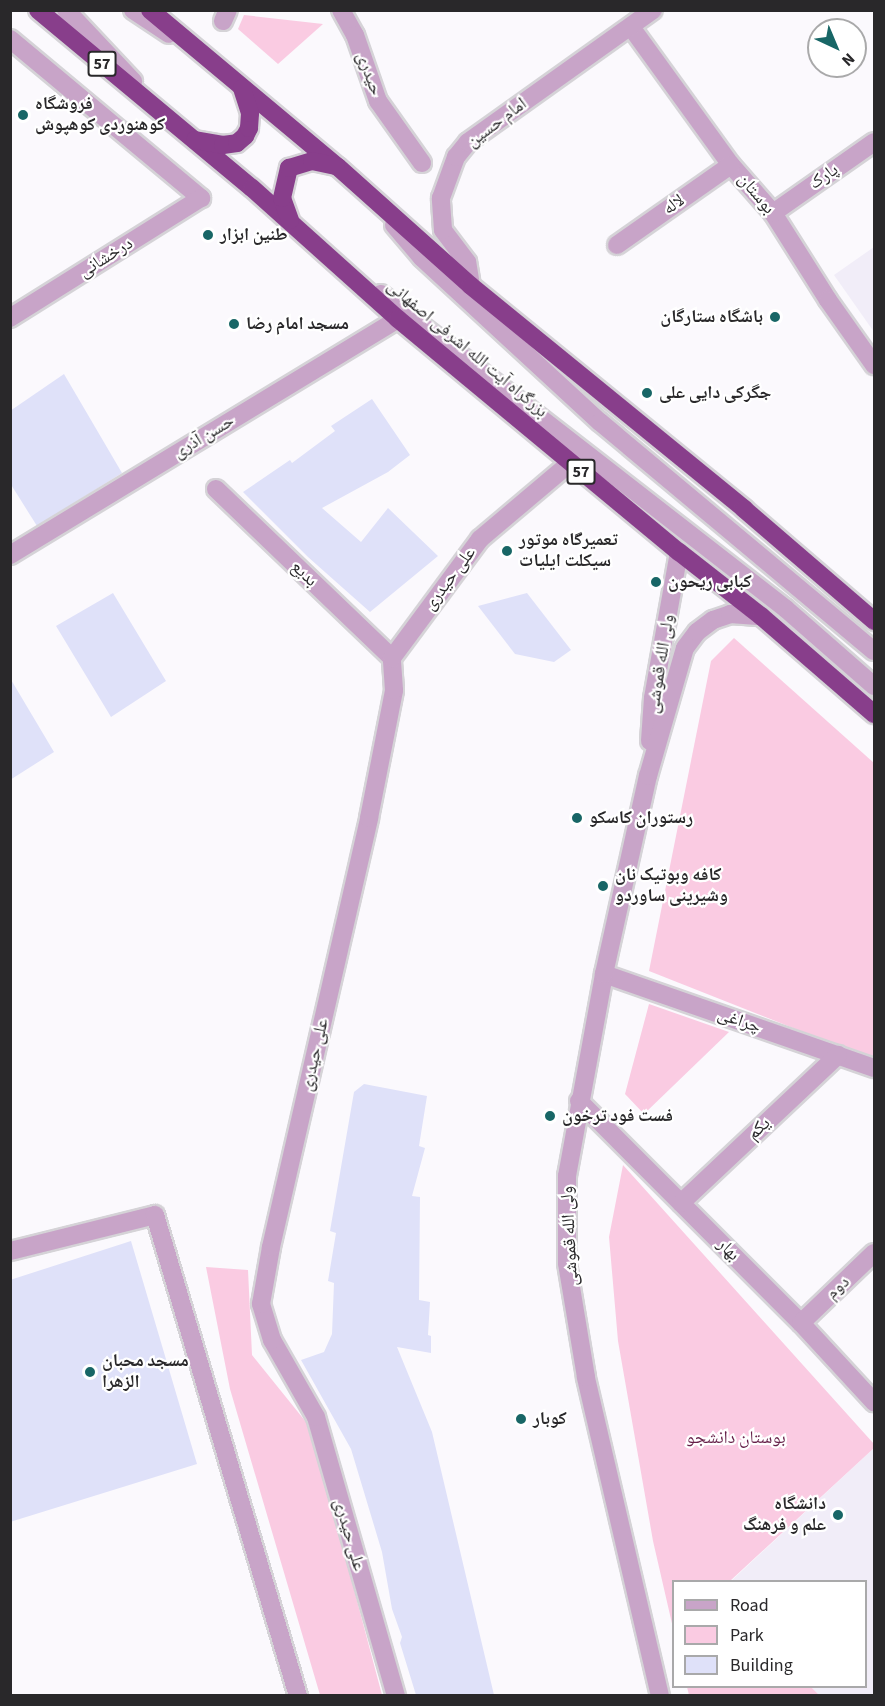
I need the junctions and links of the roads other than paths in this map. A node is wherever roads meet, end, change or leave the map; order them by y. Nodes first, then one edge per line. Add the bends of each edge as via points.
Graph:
1 (38, 10) edge
2 (66, 10) edge
3 (133, 10) edge
4 (150, 10) edge
5 (340, 10) edge
6 (653, 10) edge
7 (631, 27) junction
8 (10, 39) edge
9 (206, 57) junction
10 (242, 88) junction
11 (165, 117) junction
12 (194, 140) junction
13 (874, 142) edge
14 (422, 163) dead end
15 (731, 165) junction
16 (338, 166) junction
17 (365, 192) junction
18 (773, 213) junction
19 (292, 225) junction
20 (616, 245) dead end
21 (471, 285) junction
22 (10, 318) edge
23 (398, 319) junction
24 (874, 365) edge
25 (570, 463) junction
26 (216, 489) dead end
27 (679, 552) junction
28 (10, 555) edge
29 (761, 616) junction
30 (874, 621) edge
31 (874, 651) edge
32 (392, 658) junction
33 (874, 686) edge
34 (874, 714) edge
35 (648, 776) junction
36 (604, 974) junction
37 (838, 1055) junction
38 (874, 1068) edge
39 (579, 1101) junction
40 (681, 1203) junction
41 (10, 1251) edge
42 (874, 1253) edge
43 (801, 1323) junction
44 (874, 1402) edge
45 (298, 1695) edge
46 (396, 1695) edge
47 (660, 1695) edge

1 - 11 highway, بزرگراه آیت الله اشرفی اصفهانی / 57
2 - 11 street
3 - 9 street
4 - 9 highway
5 - 14 street, حیدری via 355,34 378,101
6 - 7 street, امام حسین
7 - 15 street, بوستان
7 - 21 street, امام حسین via 468,142 456,157 441,198 443,230 467,262
8 - 22 street, درخشانی via 201,198
9 - 10 highway
10 - 12 highway via 250,113 245,136 237,143 223,145
10 - 16 highway
11 - 12 highway, بزرگراه آیت الله اشرفی اصفهانی / 57
12 - 19 highway, بزرگراه آیت الله اشرفی اصفهانی / 57
13 - 18 street, پارک
15 - 18 street, بوستان
15 - 20 street, لاله
16 - 17 highway
16 - 19 highway via 312,161 289,168 282,198
17 - 21 highway
17 - 31 street via 422,258 600,422
18 - 24 street, بوستان
19 - 23 highway, بزرگراه آیت الله اشرفی اصفهانی / 57
19 - 33 street via 786,609
21 - 30 highway
23 - 25 highway, بزرگراه آیت الله اشرفی اصفهانی / 57
23 - 28 street, حسن آذری
25 - 27 highway, بزرگراه آیت الله اشرفی اصفهانی / 57
25 - 32 street, علی حیدری via 480,539
26 - 32 street, بدیع
27 - 29 highway, بزرگراه آیت الله اشرفی اصفهانی / 57
27 - 35 street, ولی الله قموشی via 653,698
29 - 34 highway, بزرگراه آیت الله اشرفی اصفهانی / 57
29 - 35 street, ولی الله قموشی via 730,614 713,620 685,648
32 - 46 street, علی حیدری via 394,690 371,806 261,1304 272,1340 316,1417
35 - 36 street, ولی الله قموشی
36 - 37 street, چراغی
36 - 39 street, ولی الله قموشی
37 - 38 street, چراغی
37 - 40 street, یکم
39 - 40 street, بهار
39 - 47 street, ولی الله قموشی via 567,1176 567,1263 586,1377
40 - 43 street, بهار
41 - 45 street via 154,1215
42 - 43 street, دوم
43 - 44 street, بهار

